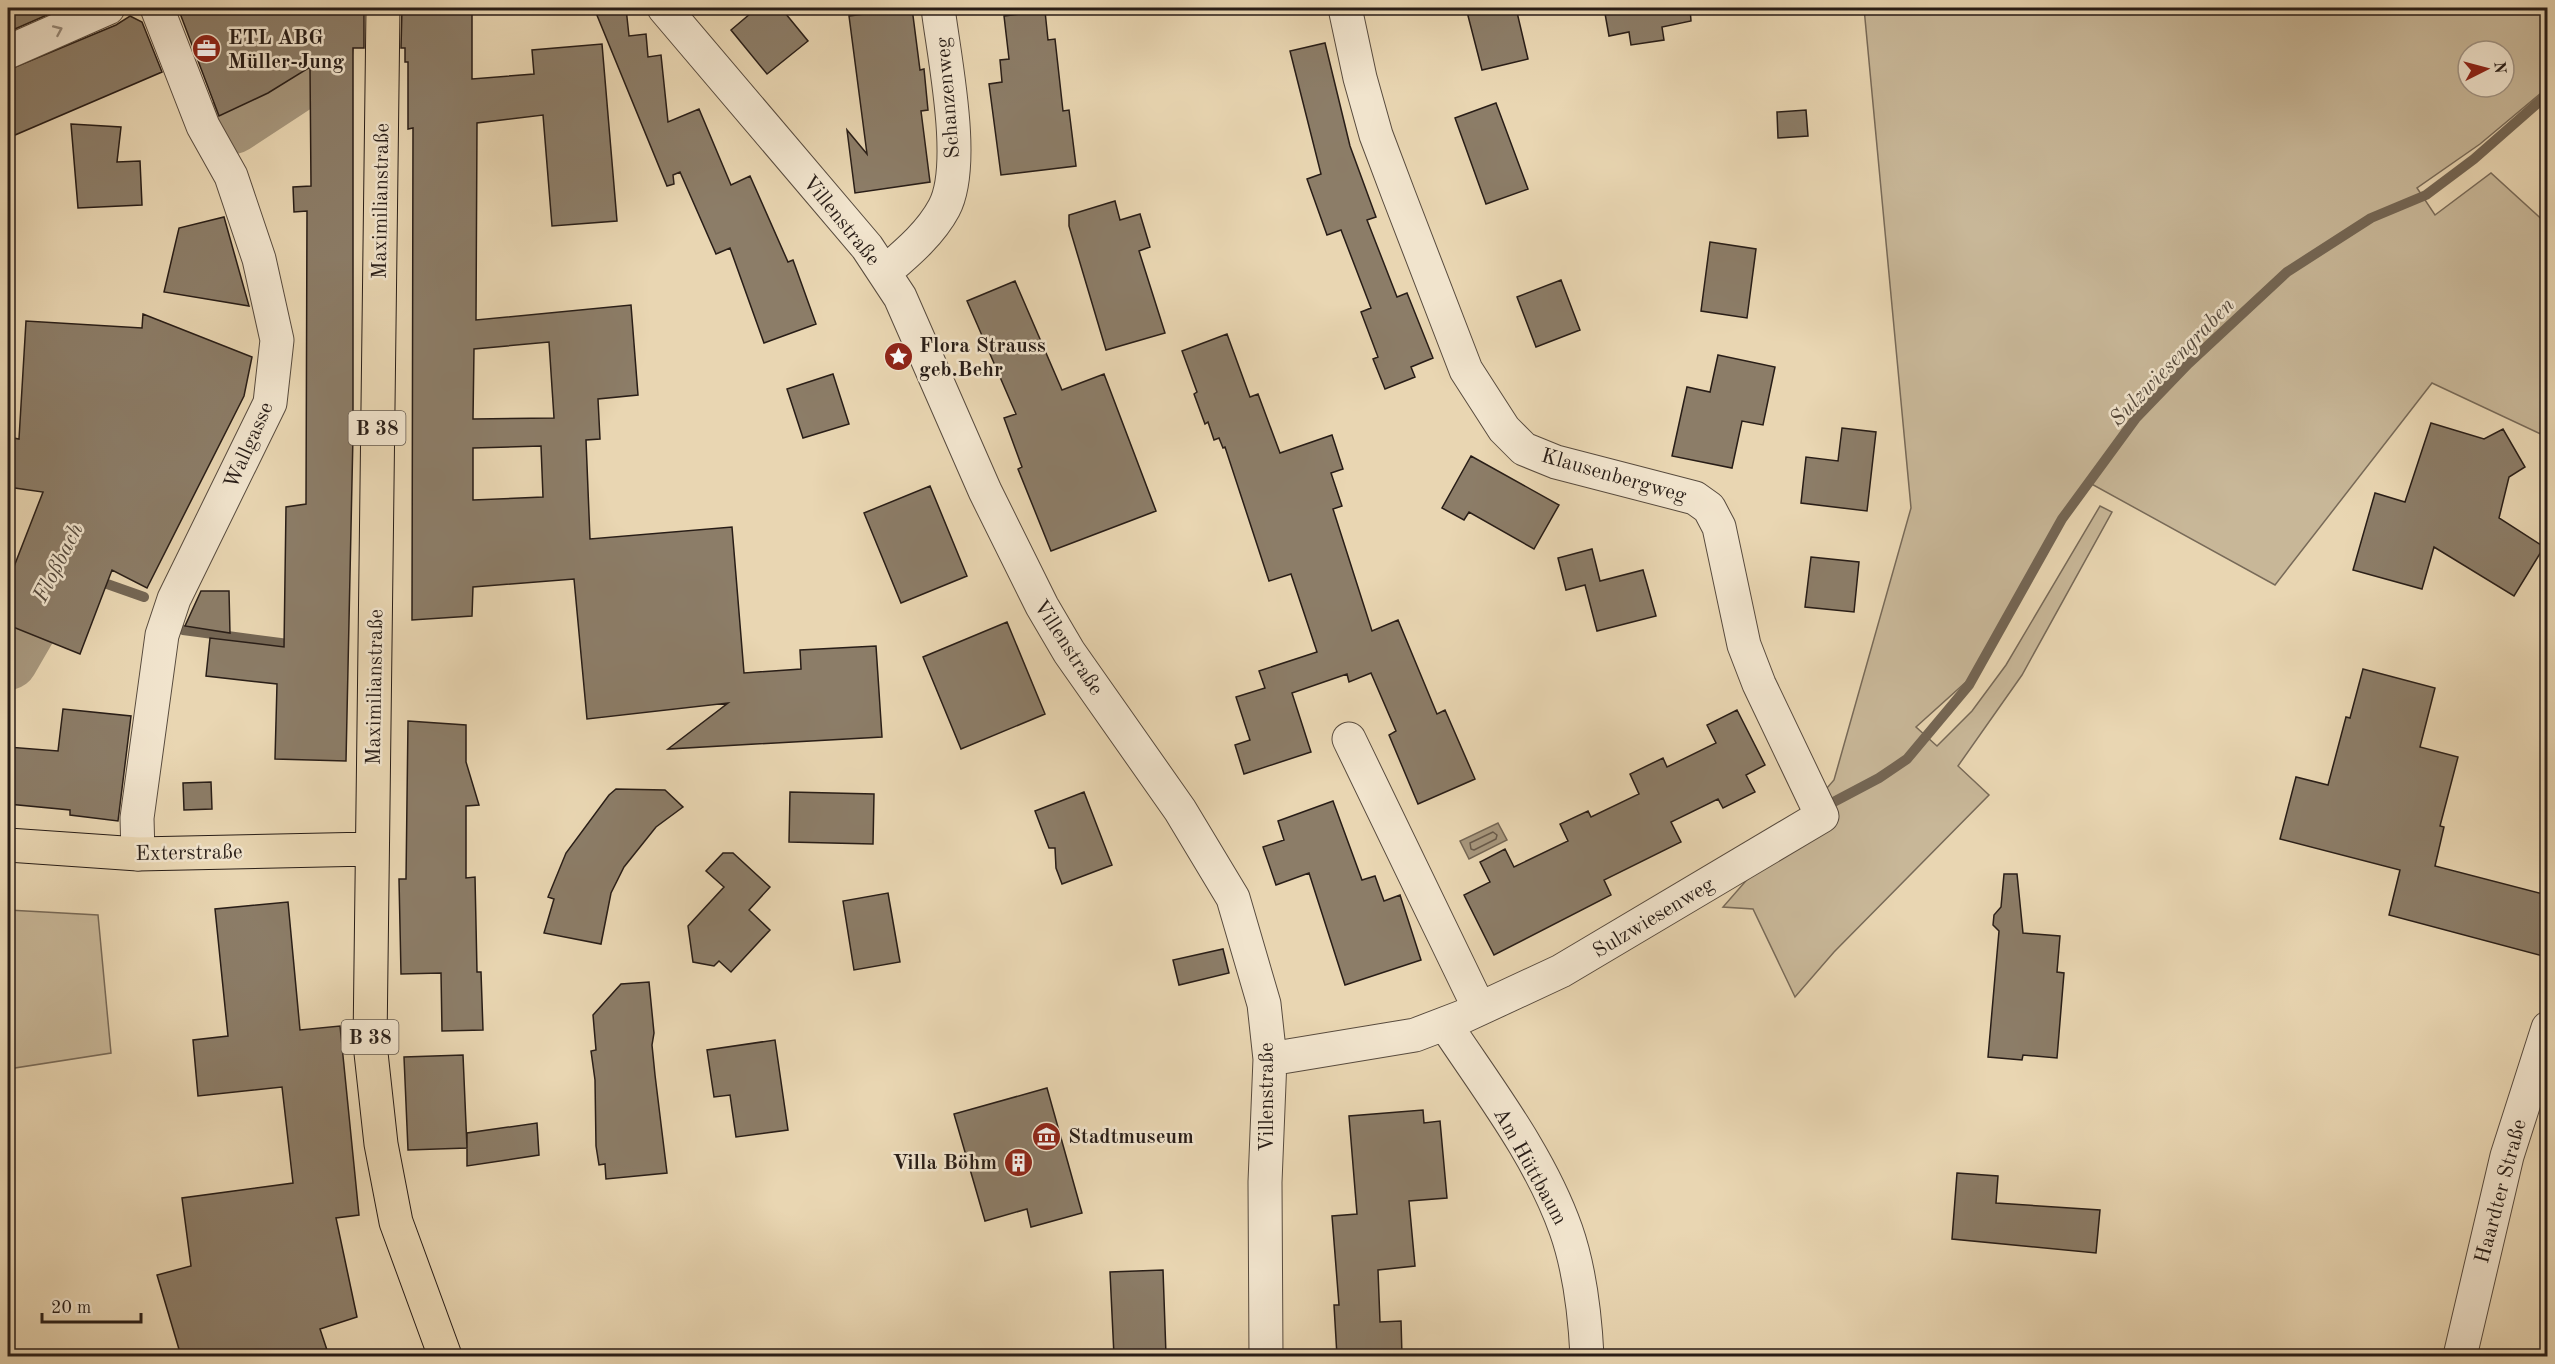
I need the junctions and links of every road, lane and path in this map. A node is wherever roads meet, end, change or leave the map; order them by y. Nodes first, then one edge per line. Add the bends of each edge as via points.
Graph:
1 (108, 8) edge
2 (156, 8) edge
3 (383, 8) edge
4 (664, 8) edge
5 (938, 8) edge
6 (1345, 8) edge
7 (8, 52) edge
8 (885, 272) junction
9 (1349, 740) dead end
10 (1822, 816) joint
11 (8, 845) edge
12 (371, 849) junction
13 (138, 854) junction
14 (1479, 1008) junction
15 (1445, 1024) junction
16 (2547, 1028) edge
17 (1270, 1059) junction
18 (445, 1356) edge
19 (1266, 1356) edge
20 (1587, 1356) edge
21 (2460, 1356) edge

7 -> 1 street
2 - 13 street, Wallgasse via 202,126 231,177 259,259 277,340 270,404 174,599 162,635 137,818
3 - 12 main road, Maximilianstraße / B 38
4 - 8 street, Villenstraße
5 - 8 street, Schanzenweg via 953,124 950,190 945,207 927,233
6 - 10 street, Klausenbergweg via 1376,135 1466,370 1504,429 1524,449 1556,462 1695,498 1709,508 1721,537 1744,645 1763,694
8 - 17 street, Villenstraße via 1042,606 1069,652 1180,810 1233,898 1264,1004
9 - 14 street
10 - 14 street, Sulzwiesenweg via 1562,971
11 - 13 main road, Exterstraße
12 - 13 main road, Exterstraße
12 - 18 main road, Maximilianstraße / B 38 via 370,1044 381,1144 402,1240
14 - 15 street, Sulzwiesenweg
15 - 17 street, Sulzwiesenweg via 1369,1045
15 - 20 street, Am Hüttbaum via 1552,1196 1567,1231 1585,1320
16 - 21 street, Haardter Straße via 2507,1156
17 - 19 street, Villenstraße via 1265,1182

